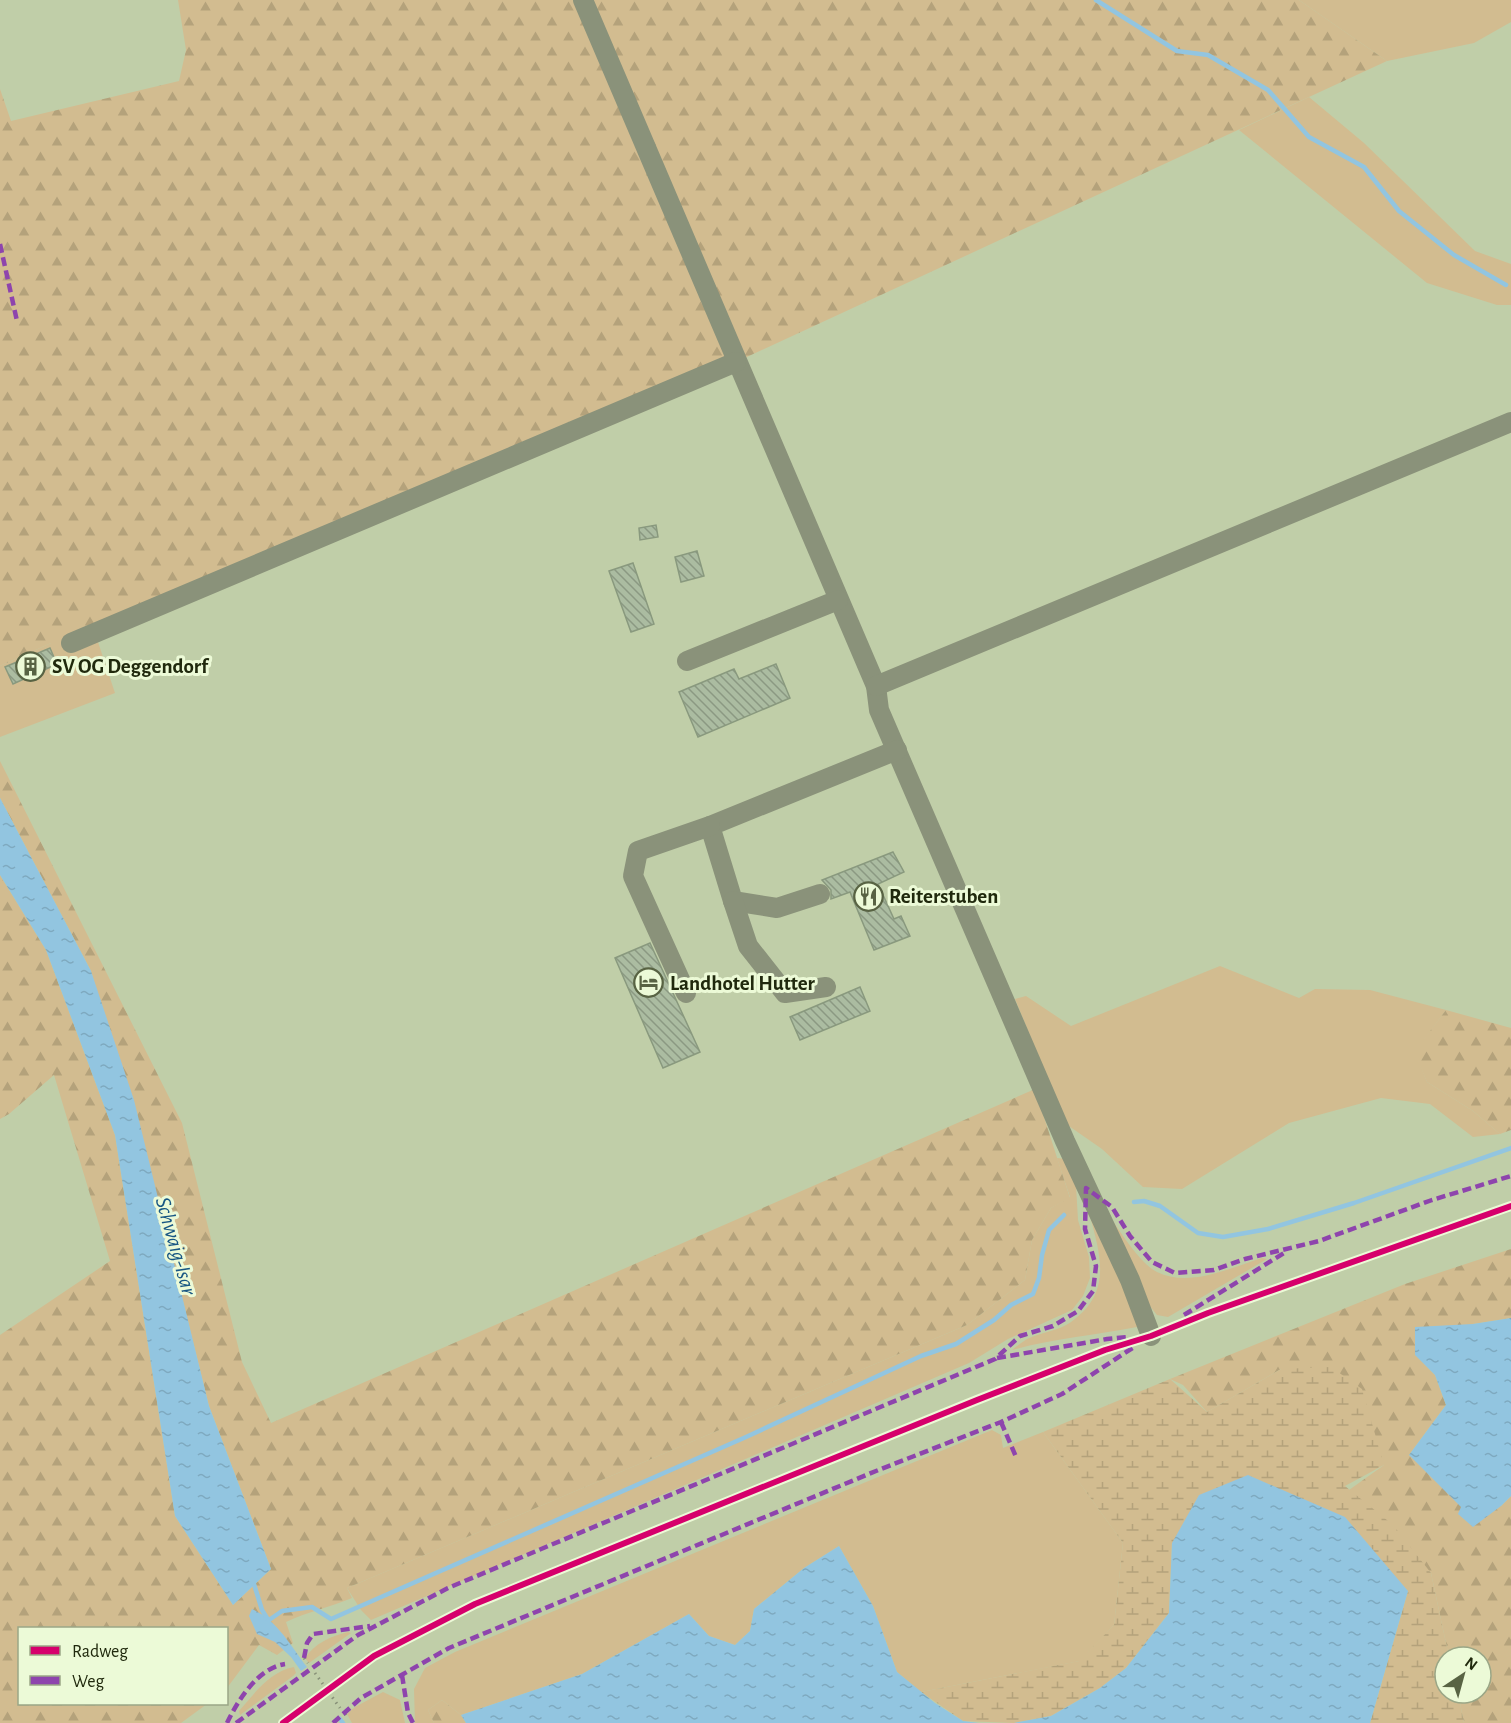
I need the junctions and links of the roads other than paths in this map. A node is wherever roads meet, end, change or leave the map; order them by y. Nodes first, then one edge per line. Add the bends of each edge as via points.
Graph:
1 (583, 0) edge
2 (736, 362) junction
3 (1511, 422) edge
4 (838, 600) junction
5 (71, 643) dead end
6 (687, 661) dead end
7 (876, 686) junction
8 (897, 750) junction
9 (710, 826) junction
10 (820, 894) dead end
11 (733, 901) junction
12 (826, 987) dead end
13 (686, 993) dead end
14 (1151, 1336) dead end

1 - 2 lane
2 - 4 lane
2 - 5 lane
3 - 7 lane
4 - 6 lane
4 - 7 lane
7 - 8 lane via 879,710
8 - 9 lane
8 - 14 lane via 1051,1109 1130,1280
9 - 11 lane
9 - 13 lane via 638,851 633,876
10 - 11 lane via 777,908
11 - 12 lane via 748,946 785,993

